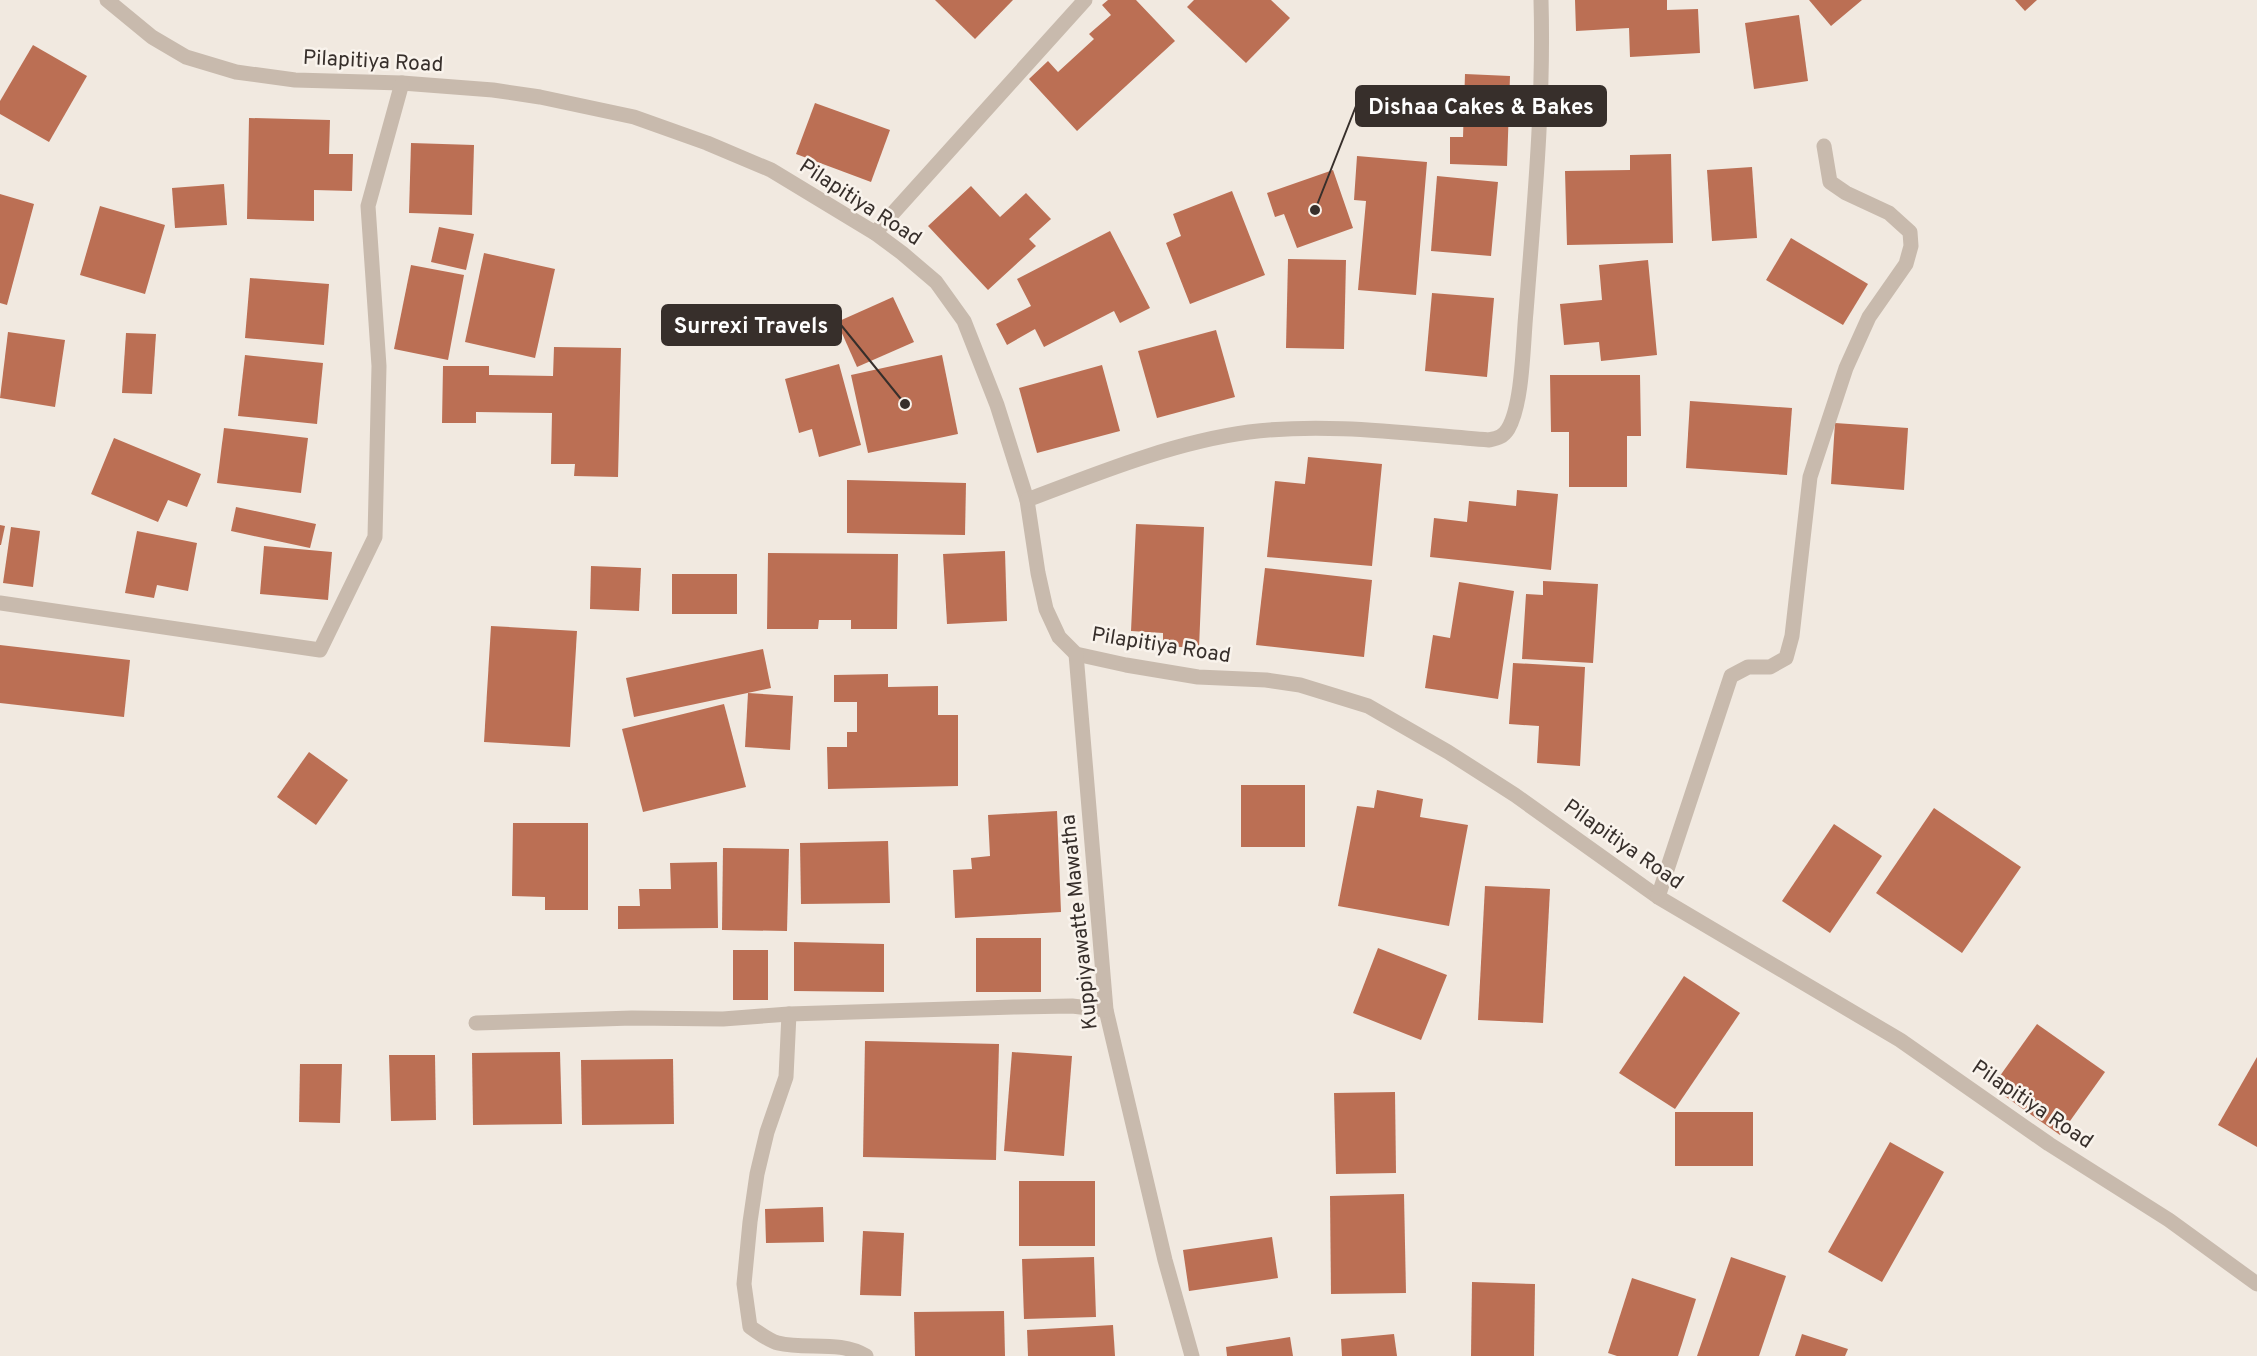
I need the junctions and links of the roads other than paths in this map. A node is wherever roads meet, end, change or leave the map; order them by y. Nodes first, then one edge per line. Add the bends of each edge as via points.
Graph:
1 (107, 0) edge
2 (1085, 0) edge
3 (1541, 0) edge
4 (402, 83) junction
5 (1824, 146) dead end
6 (875, 233) junction
7 (1027, 500) junction
8 (0, 603) edge
9 (1077, 654) junction
10 (1658, 897) junction
11 (1106, 1010) junction
12 (789, 1014) junction
13 (476, 1023) dead end
14 (2257, 1284) edge
15 (866, 1356) edge
16 (1191, 1356) edge

1 - 4 street, Pilapitiya Road via 152,37 186,57 236,72 295,80
2 - 6 street
3 - 7 street via 1543,54 1524,329 1514,413 1501,438 1372,429 1247,432 1111,468
4 - 6 street, Pilapitiya Road via 493,90 633,117 771,170
4 - 8 street via 368,206 379,366 375,537 320,650
5 - 10 street via 1830,182 1889,213 1910,232 1911,246 1906,264 1869,317 1845,368 1810,477 1792,636 1786,658 1770,668 1748,667 1731,676
6 - 7 street, Pilapitiya Road via 936,282 964,321 997,405
7 - 9 street, Pilapitiya Road via 1046,609 1059,637
9 - 10 street, Pilapitiya Road via 1198,677 1300,685 1368,706 1515,795
9 - 11 street, Kuppiyawatte Mawatha
10 - 14 street, Pilapitiya Road via 1900,1040 2049,1144 2169,1220
11 - 12 street via 1072,1006
11 - 16 street, Kuppiyawatte Mawatha
12 - 13 street via 723,1019
12 - 15 street via 786,1077 757,1174 750,1222 744,1284 750,1327 777,1343 828,1346

